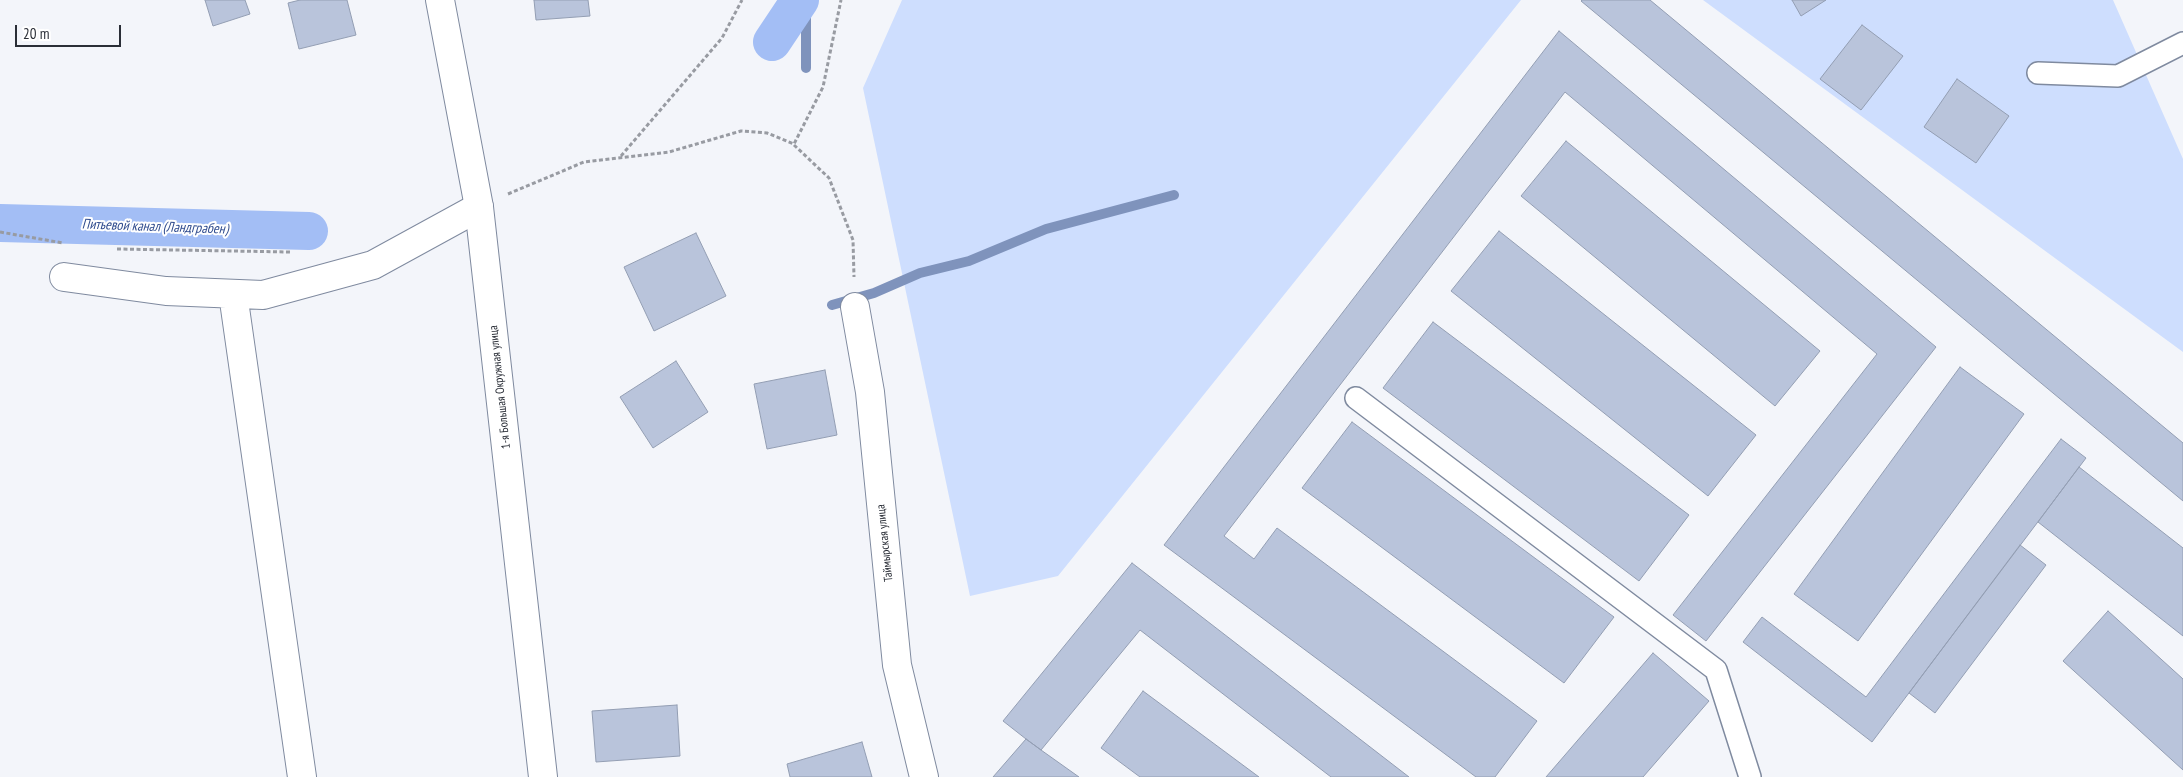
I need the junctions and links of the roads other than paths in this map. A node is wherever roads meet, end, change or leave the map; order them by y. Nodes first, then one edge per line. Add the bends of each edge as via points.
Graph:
1 (440, 0) edge
2 (2183, 43) edge
3 (2038, 74) dead end
4 (479, 207) junction
5 (64, 277) dead end
6 (233, 294) junction
7 (854, 295) road end
8 (1356, 398) dead end
9 (302, 777) edge
10 (543, 777) edge
11 (924, 777) edge
12 (1750, 777) edge

1 - 4 street, 1-я Большая Окружная улица
2 - 3 lane via 2118,76
4 - 6 street via 373,265 263,295
4 - 10 street, 1-я Большая Окружная улица
5 - 6 street via 166,291
6 - 9 street
7 - 11 street, Таймырская улица via 870,392 897,665
8 - 12 lane via 1716,670

